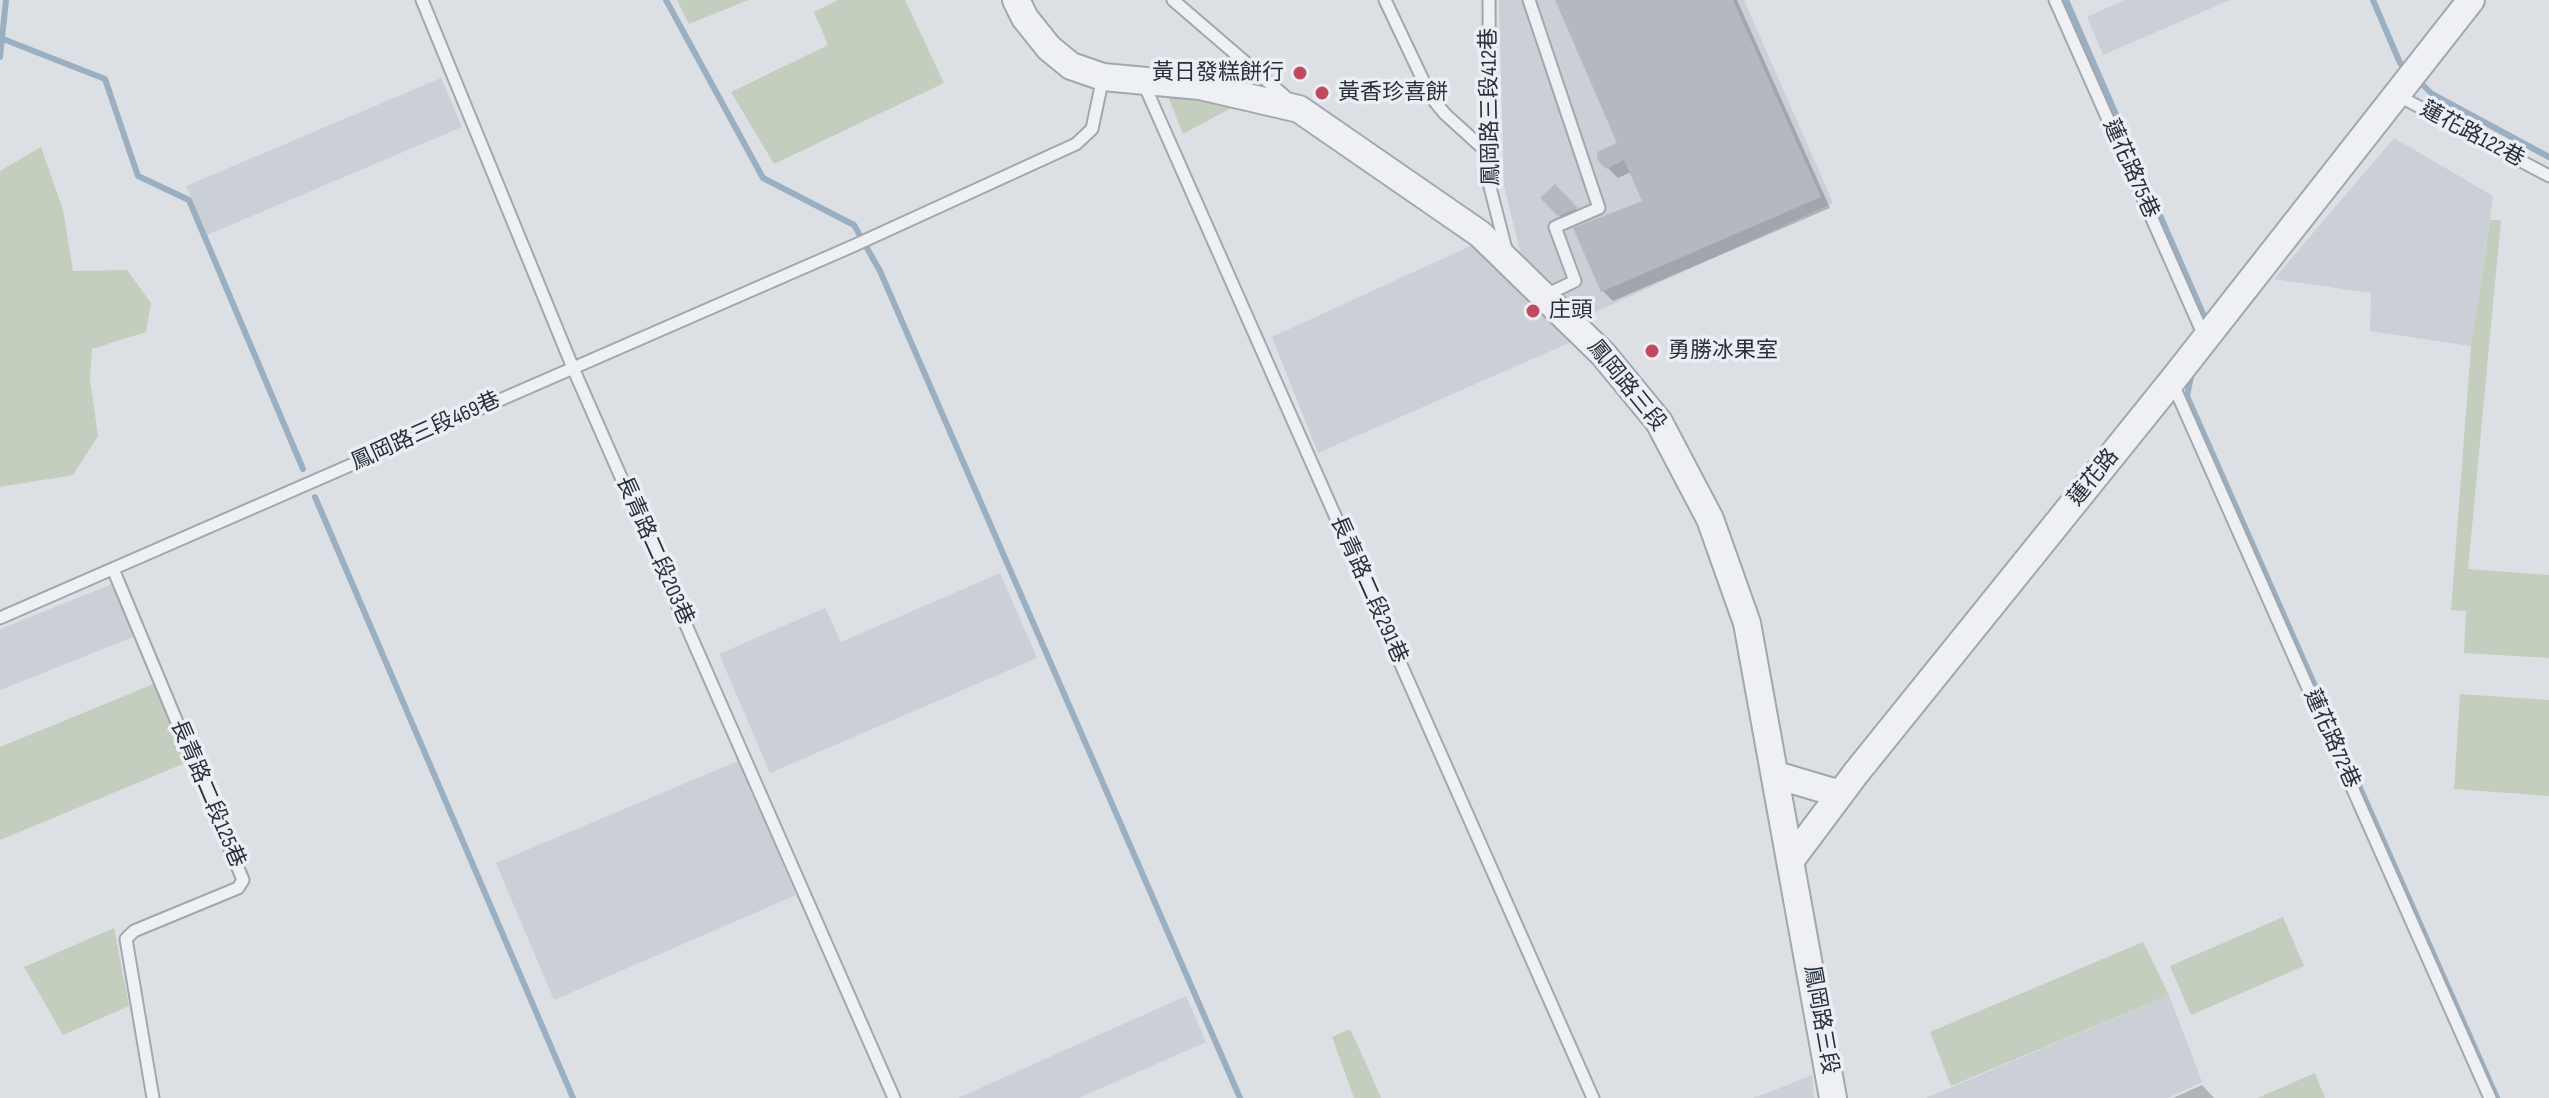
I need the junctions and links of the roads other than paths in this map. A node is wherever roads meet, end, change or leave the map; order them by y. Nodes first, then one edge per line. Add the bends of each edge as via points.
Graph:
1 (422, 0) edge
2 (1016, 0) edge
3 (1173, 0) edge
4 (1385, 0) edge
5 (1489, 0) edge
6 (1529, 0) edge
7 (2055, 0) edge
8 (2471, 0) edge
9 (1103, 77) junction
10 (1143, 82) junction
11 (2395, 94) junction
12 (1299, 109) junction
13 (1488, 153) junction
14 (2549, 176) edge
15 (1509, 260) junction
16 (1545, 296) junction
17 (2204, 338) junction
18 (573, 368) junction
19 (2172, 381) junction
20 (113, 569) junction
21 (0, 618) edge
22 (1776, 775) junction
23 (1840, 794) junction
24 (1791, 860) junction
25 (153, 1098) edge
26 (894, 1098) edge
27 (1593, 1098) edge
28 (1833, 1098) edge
29 (2490, 1098) edge

1 - 18 lane, 長青路二段203巷
2 - 9 street, 鳳岡路三段 via 1049,48 1071,66
3 - 12 lane
4 - 13 lane via 1431,97
5 - 13 lane, 鳳岡路三段412巷
6 - 16 lane via 1599,208 1555,227 1575,281
7 - 17 lane, 蓮花路75巷
8 - 11 street, 蓮花路
9 - 10 street, 鳳岡路三段
9 - 18 lane, 鳳岡路三段469巷 via 1092,129 1076,144
10 - 12 street, 鳳岡路三段 via 1200,86
10 - 27 lane, 長青路二段291巷
11 - 14 lane, 蓮花路122巷
11 - 17 street, 蓮花路
12 - 15 street, 鳳岡路三段 via 1480,234
13 - 15 lane, 鳳岡路三段412巷 via 1490,187
15 - 16 street, 鳳岡路三段
16 - 22 street, 鳳岡路三段 via 1603,354 1659,422 1710,519 1747,623
17 - 19 street, 蓮花路
18 - 20 lane, 鳳岡路三段469巷
18 - 26 lane, 長青路二段203巷
19 - 23 street, 蓮花路
19 - 29 lane, 蓮花路72巷
20 - 21 lane, 鳳岡路三段469巷
20 - 25 lane, 長青路二段125巷 via 243,880 238,888 126,939
22 - 23 street
22 - 24 street, 鳳岡路三段
23 - 24 street, 蓮花路
24 - 28 street, 鳳岡路三段

